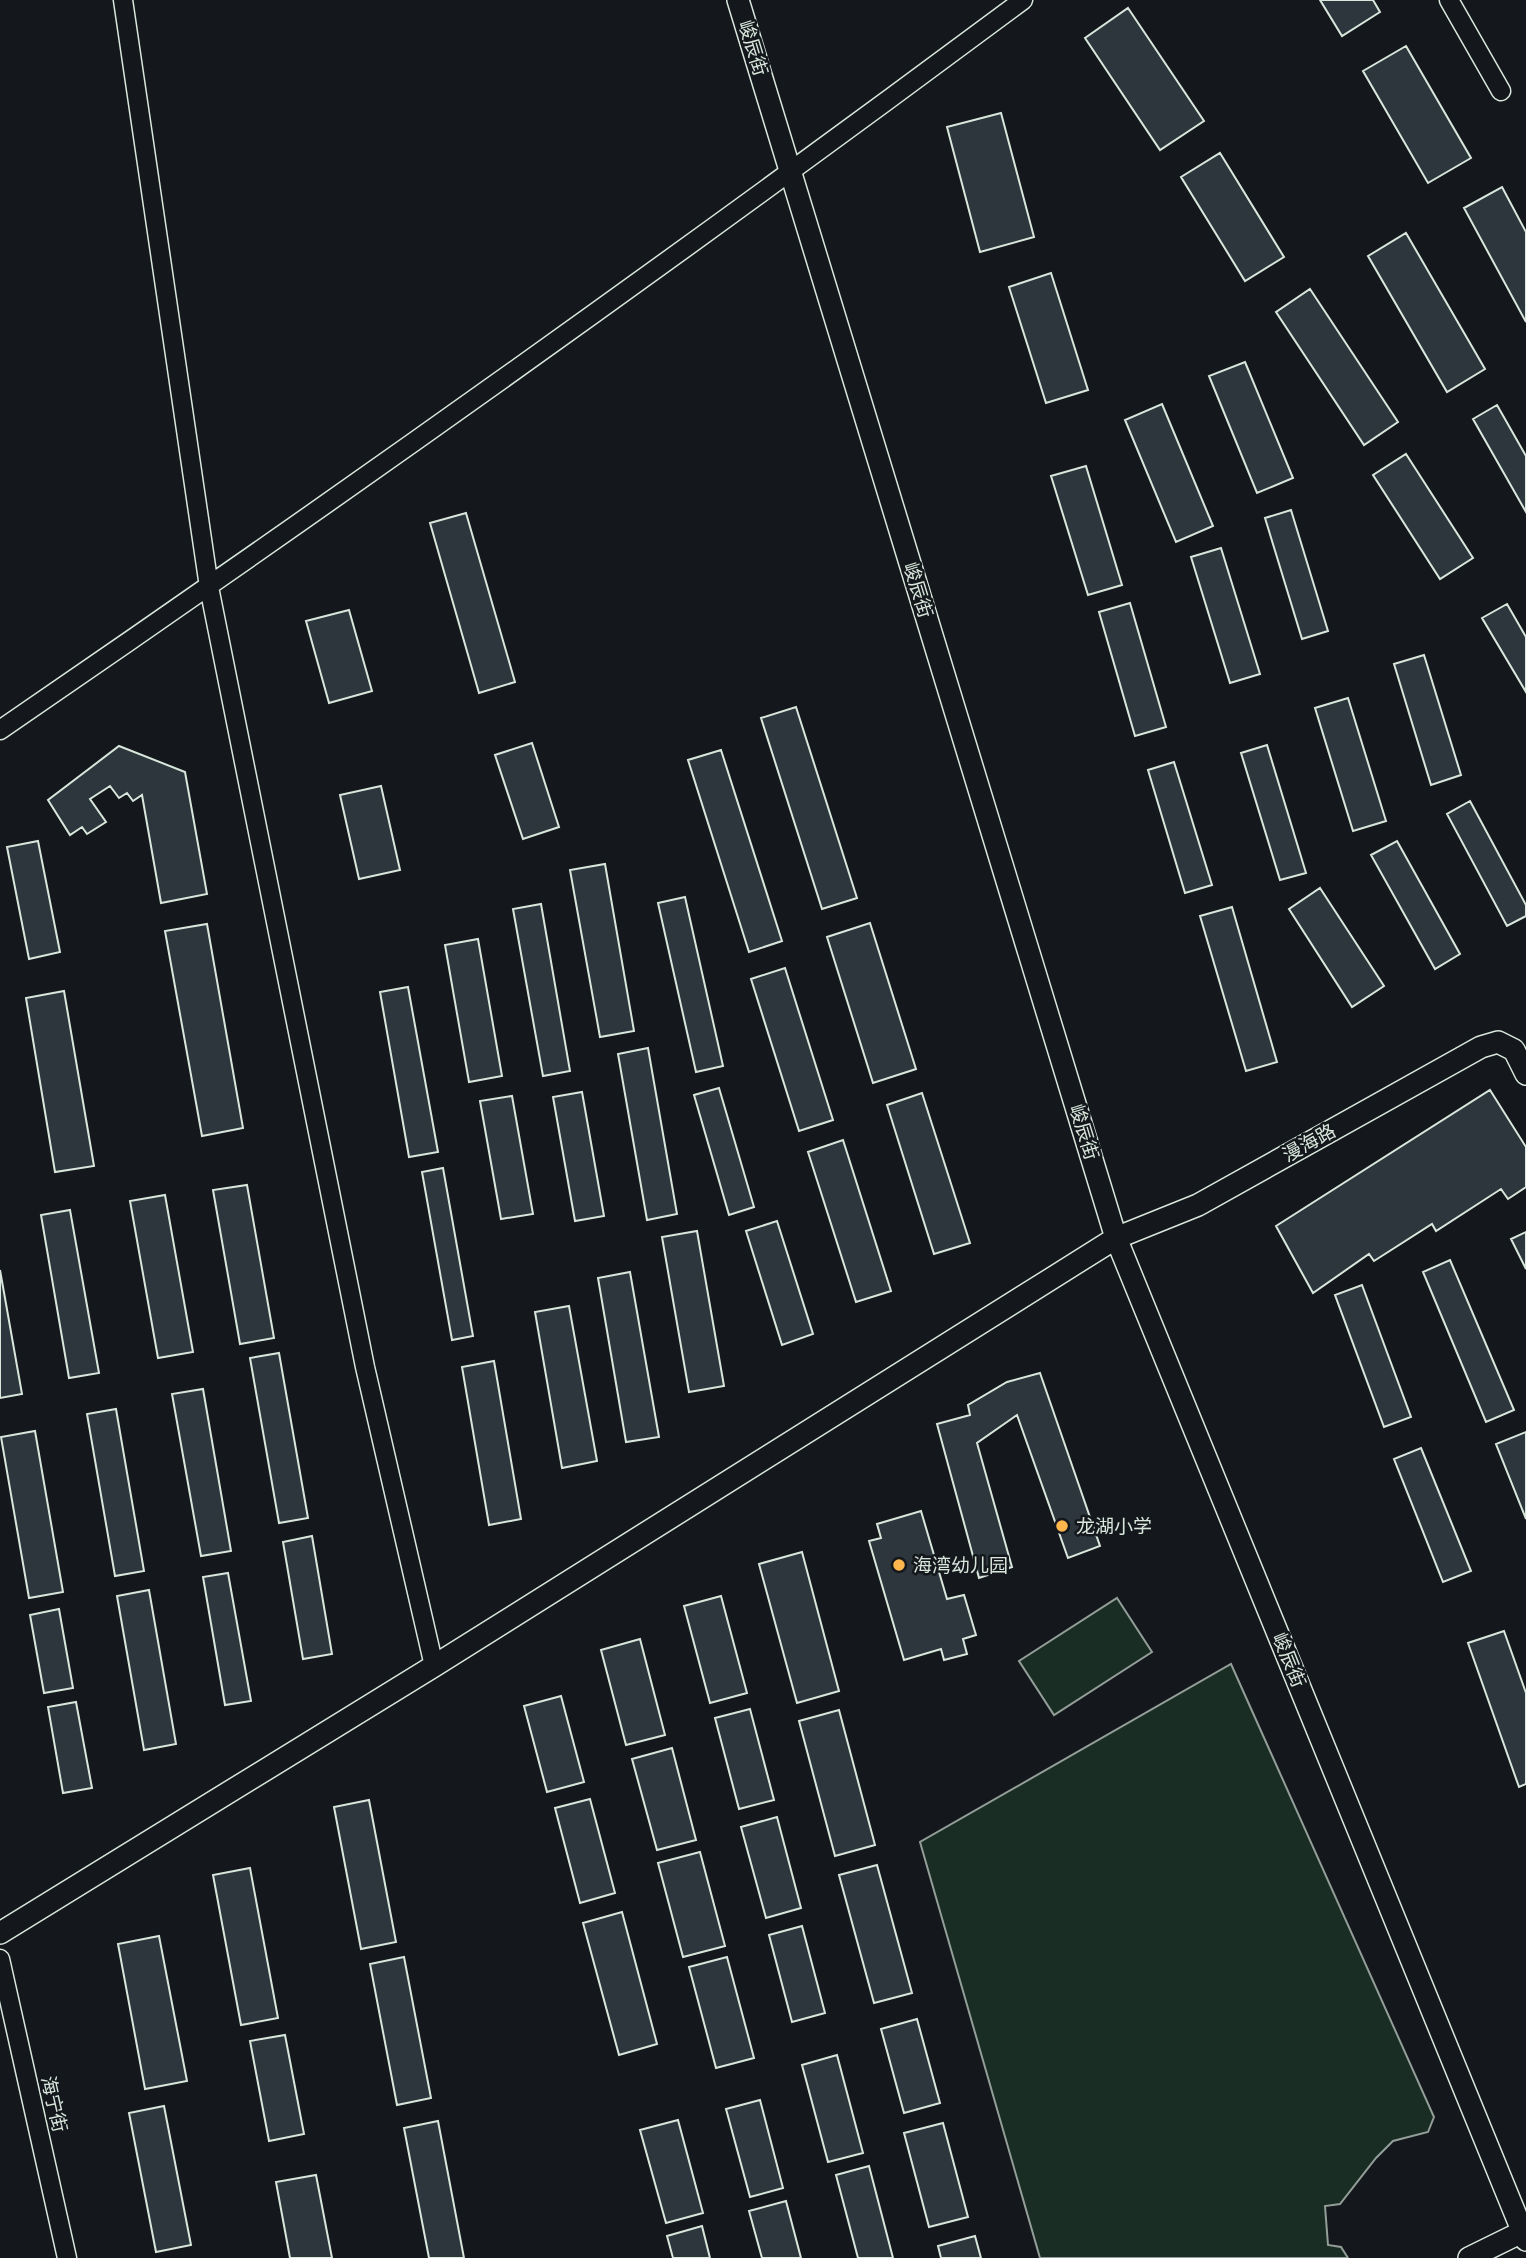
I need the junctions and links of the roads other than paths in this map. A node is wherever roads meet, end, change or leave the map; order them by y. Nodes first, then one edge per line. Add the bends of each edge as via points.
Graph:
1 (123, 0) edge
2 (738, 0) edge
3 (1023, 0) edge
4 (1449, 0) edge
5 (1501, 91) dead end
6 (791, 173) junction
7 (209, 587) junction
8 (0, 730) edge
9 (1526, 1074) edge
10 (1116, 1238) junction
11 (435, 1666) junction
12 (0, 1933) edge
13 (0, 1959) edge
14 (1525, 2234) edge
15 (67, 2258) edge
16 (1469, 2258) edge

1 - 7 street
2 - 6 street, 峻辰街
3 - 6 street
4 - 5 street
6 - 7 street
6 - 10 street, 峻辰街
7 - 8 street
7 - 11 street via 365,1367
9 - 10 street, 漫海路 via 1514,1050 1498,1042 1480,1047 1198,1205
10 - 11 street, 漫海路
10 - 14 street, 峻辰街
11 - 12 street, 漫海路
13 - 15 street, 海宁街
14 - 16 street

